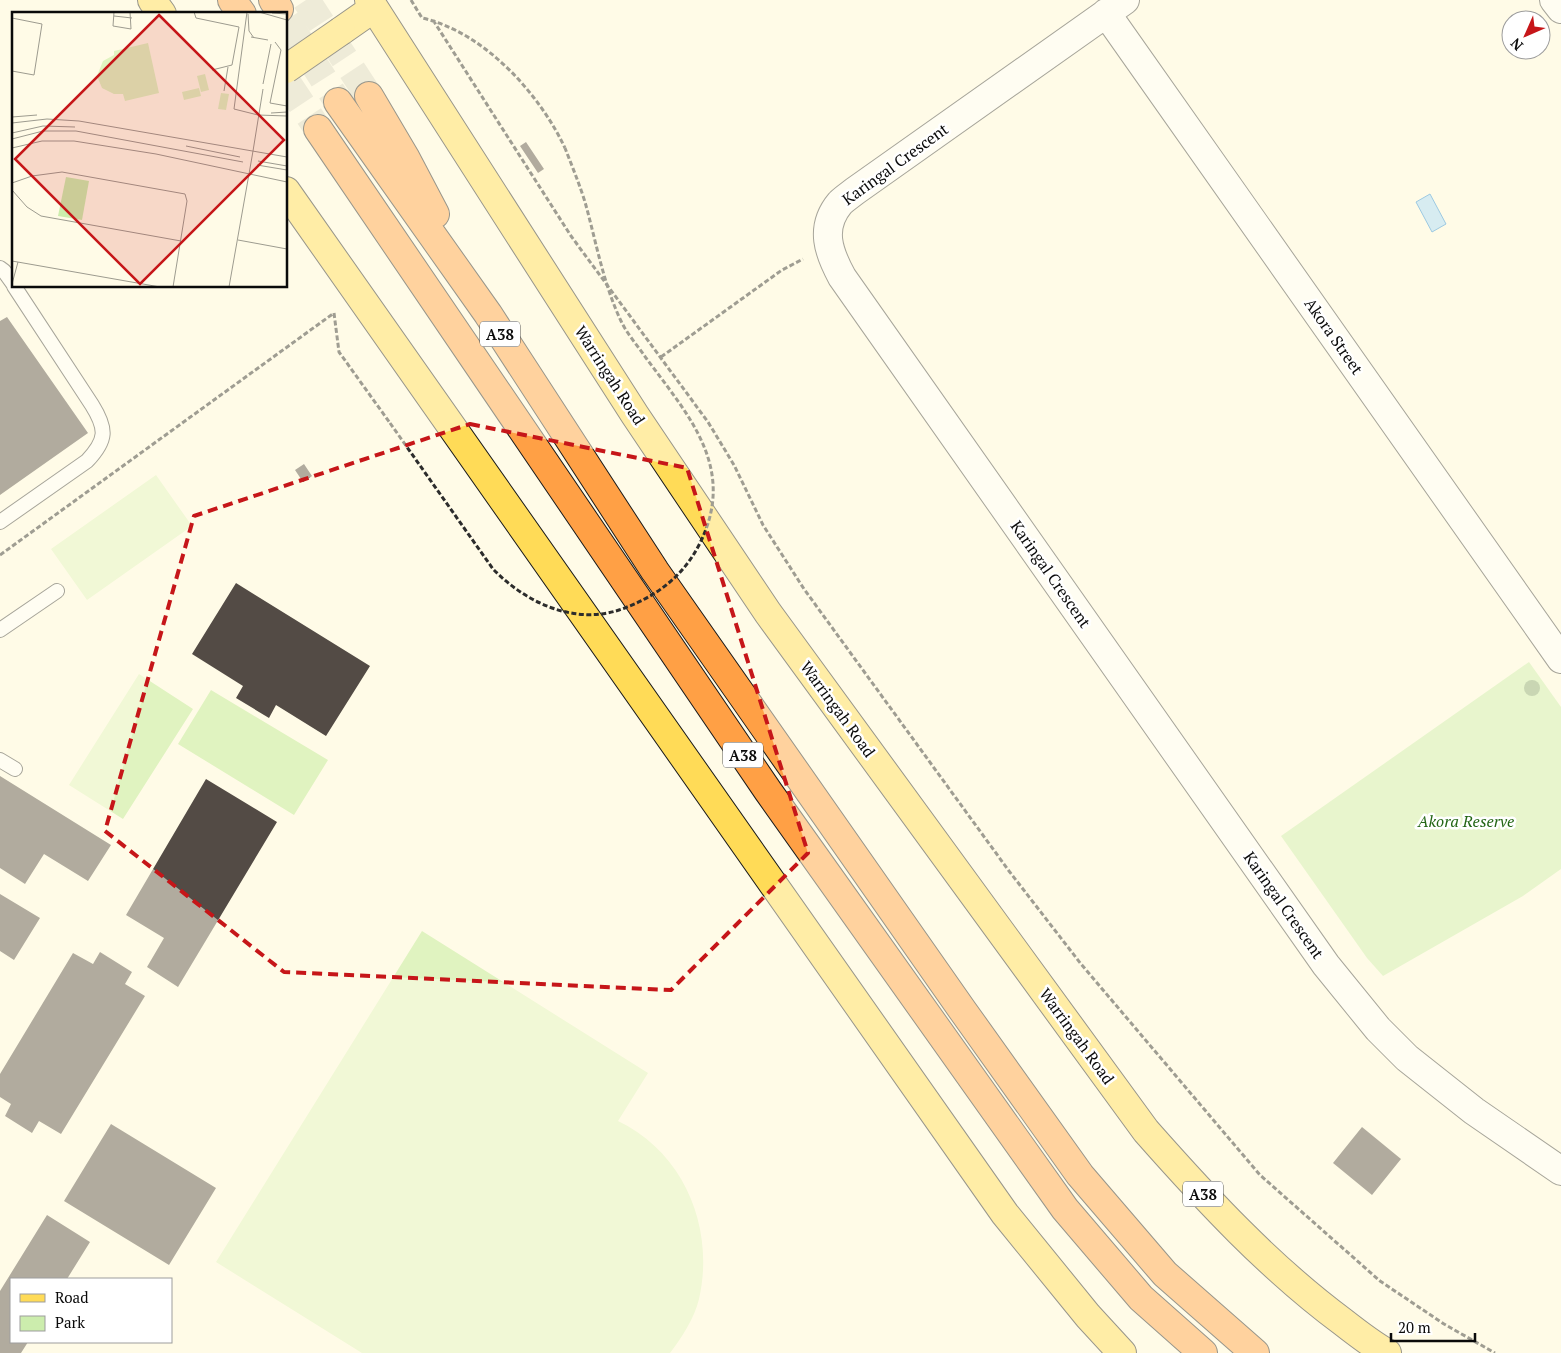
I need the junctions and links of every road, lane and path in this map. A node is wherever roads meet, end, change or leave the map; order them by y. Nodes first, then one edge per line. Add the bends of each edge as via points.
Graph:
1 (152, 0) edge
2 (232, 0) edge
3 (411, 0) edge
4 (1554, 0) edge
5 (376, 3) edge
6 (1116, 7) edge
7 (1561, 9) edge
8 (161, 12) edge
9 (241, 12) edge
10 (433, 20) junction
11 (288, 68) edge
12 (369, 96) tunnel mouth
13 (338, 102) tunnel mouth
14 (318, 129) tunnel mouth
15 (288, 194) edge
16 (828, 245) junction
17 (5, 269) edge
18 (12, 282) edge
19 (15, 288) edge
20 (488, 314) junction
21 (661, 357) junction
22 (0, 522) edge
23 (0, 555) edge
24 (57, 590) dead end
25 (0, 630) edge
26 (1561, 659) edge
27 (0, 760) edge
28 (15, 770) dead end
29 (1561, 1171) edge
30 (1004, 1214) junction
31 (1098, 1353) edge
32 (1122, 1353) edge
33 (1203, 1353) edge
34 (1255, 1353) edge
35 (1386, 1353) edge
36 (1495, 1353) edge

1 - 8 main road
2 - 9 highway
3 - 10 path via 422,18
4 - 7 street
5 - 11 main road, bridge
5 - 35 main road, Warringah Road / A38 via 635,415 768,613 1146,1131 1273,1265 1321,1306
6 - 16 street, Karingal Crescent via 855,190 832,217
6 - 26 street, Akora Street
10 - 21 path via 571,236
10 - 23 path, bridge via 484,48 527,88 545,113 565,148 584,199 610,296 622,324 689,415 704,445 713,478 713,499 705,534 685,567 672,581 642,601 595,614 555,609 506,583 339,352 334,313
12 - 20 highway
13 - 20 highway, A38
14 - 33 highway, A38 via 768,791 1065,1209 1140,1298
15 - 30 main road
16 - 21 path via 782,270
16 - 29 street, Karingal Crescent via 847,285 1353,1000 1414,1063 1474,1111
17 - 18 lane
19 - 22 lane via 92,405 103,429 102,441 87,461
20 - 34 highway, A38 via 655,571 1080,1175 1165,1274
21 - 36 path via 708,422 734,465 763,525 804,589 1080,964 1267,1181 1380,1281
24 - 25 lane
27 - 28 lane
30 - 31 main road
30 - 32 main road

